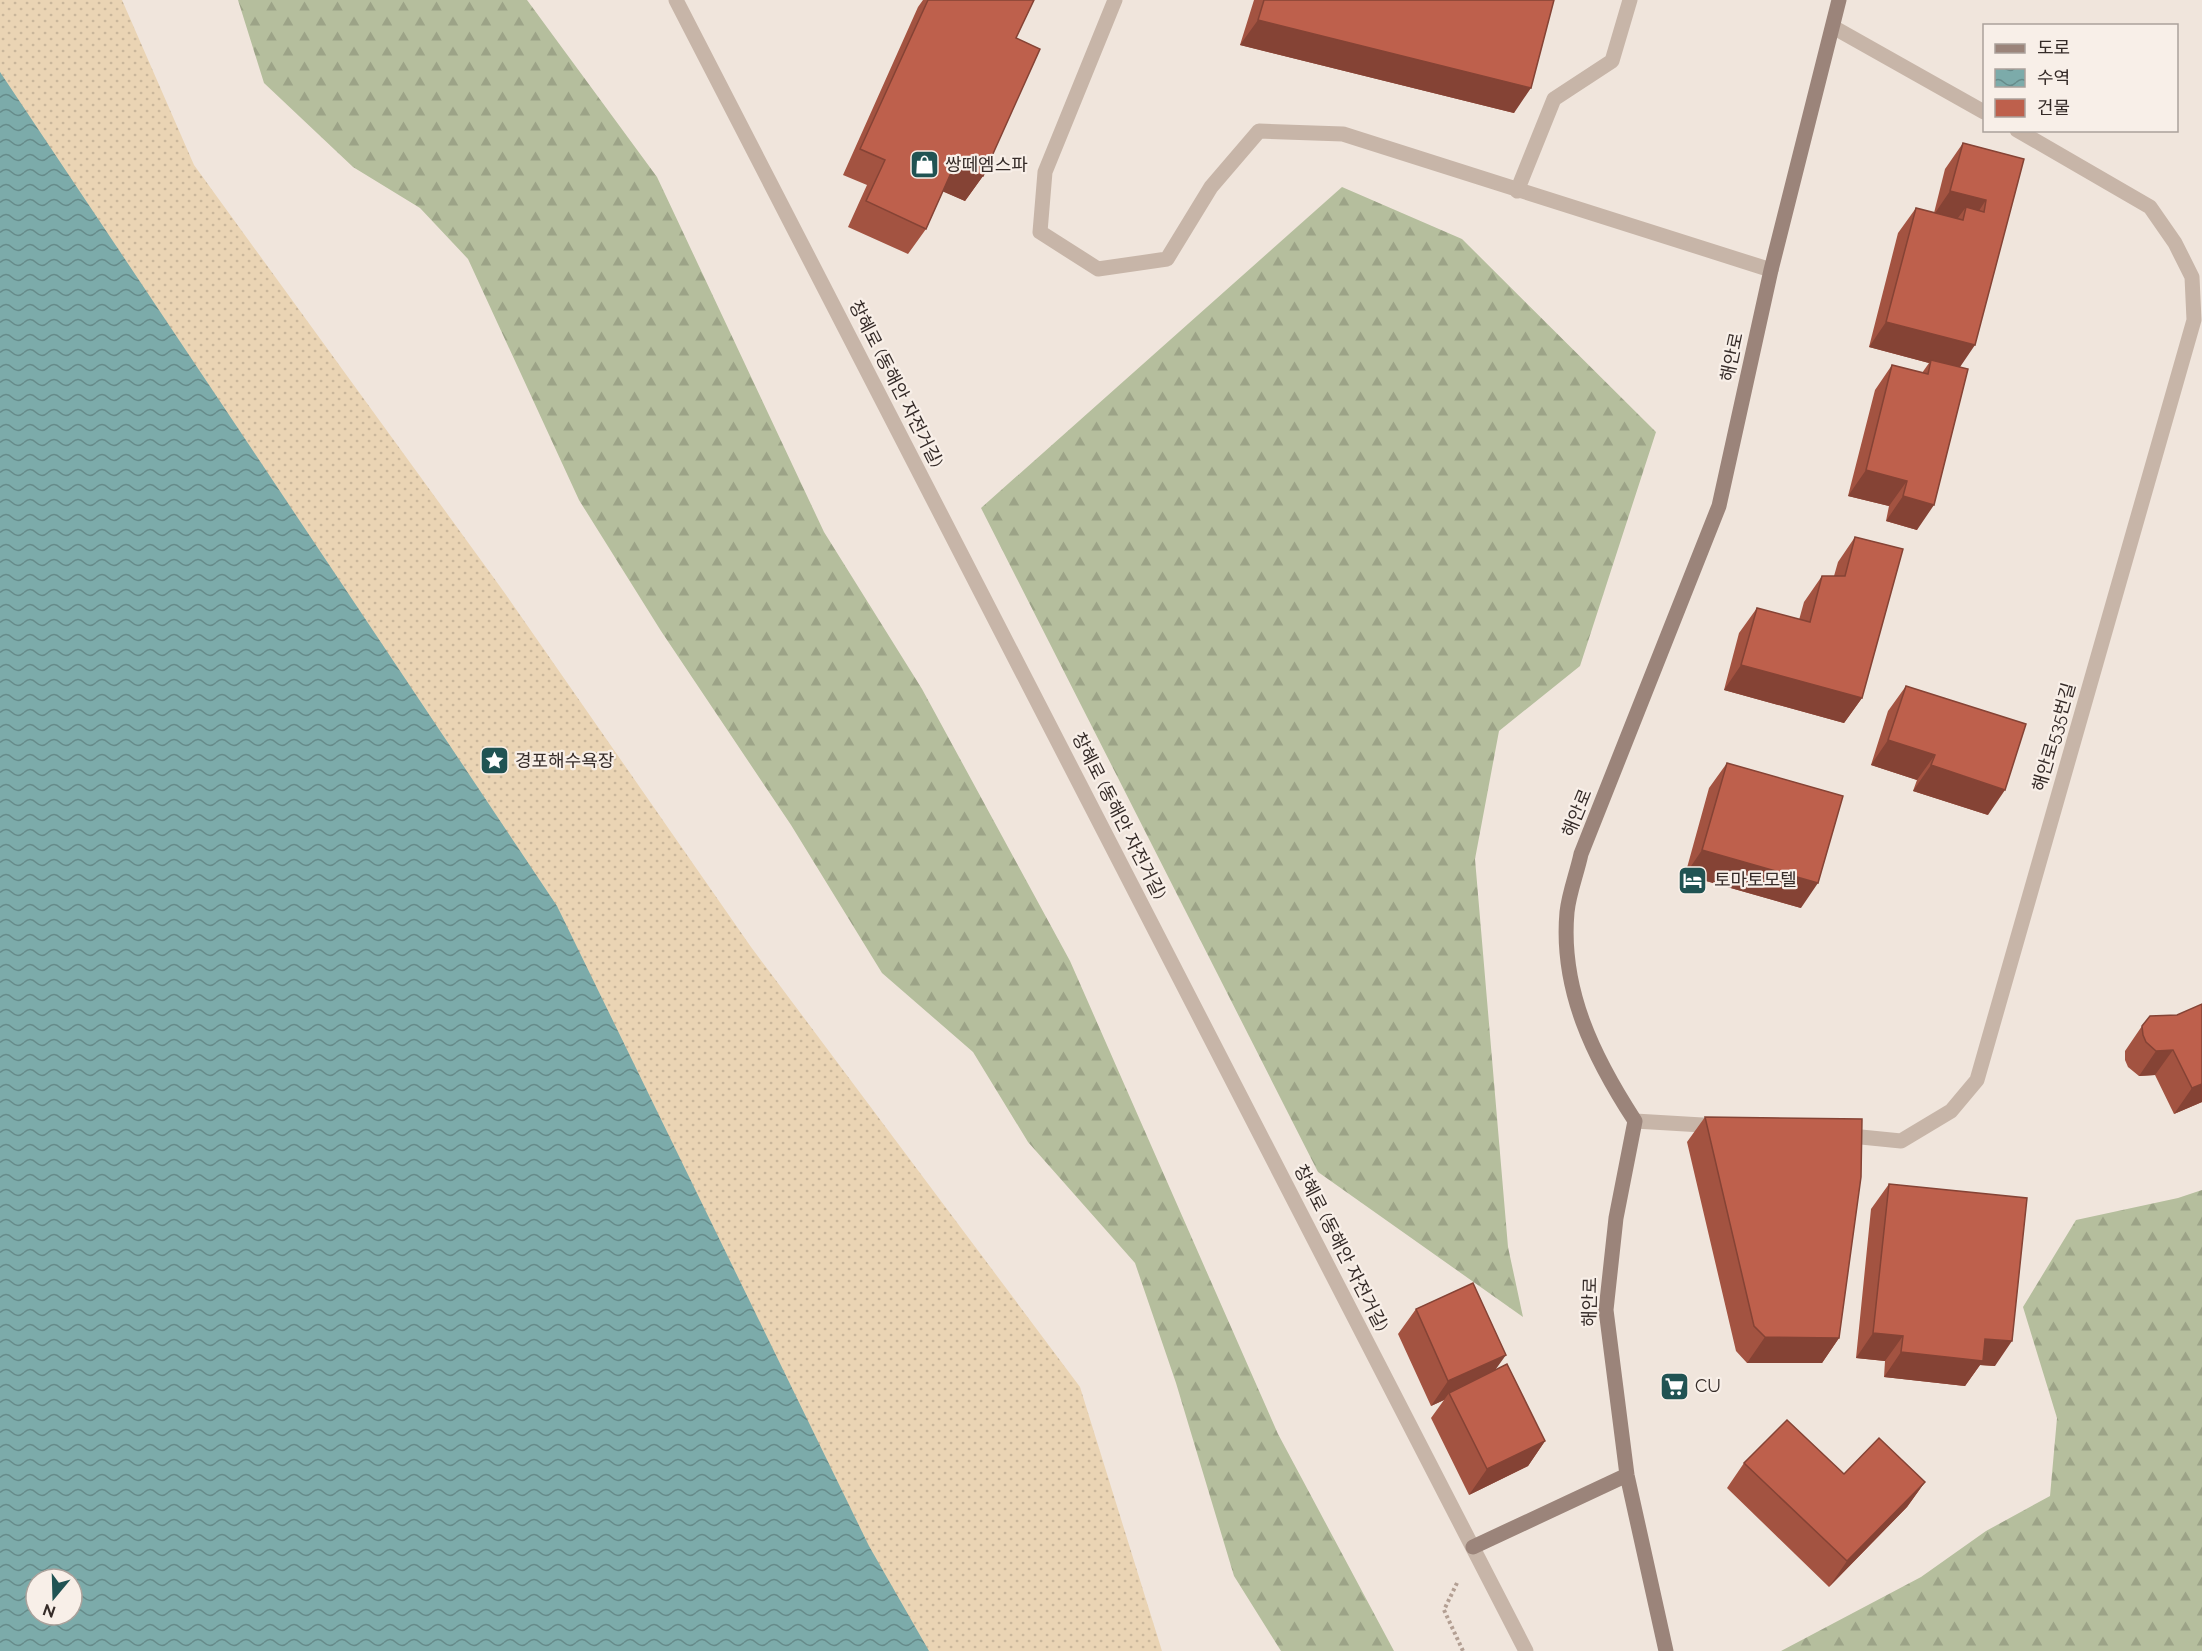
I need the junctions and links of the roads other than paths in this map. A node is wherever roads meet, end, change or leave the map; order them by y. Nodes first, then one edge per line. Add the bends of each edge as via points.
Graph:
1 (676, 0) edge
2 (1115, 0) edge
3 (1629, 0) edge
4 (1839, 0) edge
5 (1833, 27) junction
6 (1983, 111) edge
7 (2020, 132) edge
8 (1517, 191) junction
9 (1771, 270) junction
10 (2197, 300) edge
11 (1635, 1121) junction
12 (1739, 1127) edge
13 (1820, 1133) edge
14 (1627, 1475) junction
15 (1473, 1547) junction
16 (1526, 1651) edge
17 (1666, 1651) edge

1 - 15 street, 창혜로 (동해안 자전거길)
2 - 8 street via 1045,172 1040,232 1098,269 1167,259 1211,187 1259,131 1343,134
3 - 8 street via 1612,61 1554,99
4 - 5 street, 해안로
5 - 6 street
5 - 9 street, 해안로
7 - 10 street, 해안로535번길 via 2151,207 2192,277
8 - 9 street
9 - 11 street, 해안로 via 1719,506 1581,854 1568,910 1566,945 1583,1024 1604,1072
10 - 13 street, 해안로535번길 via 1977,1080 1951,1111 1901,1141
11 - 12 street
11 - 14 street, 해안로 via 1616,1218 1606,1310
14 - 15 street
14 - 17 street, 해안로
15 - 16 street, 창혜로 (동해안 자전거길)

